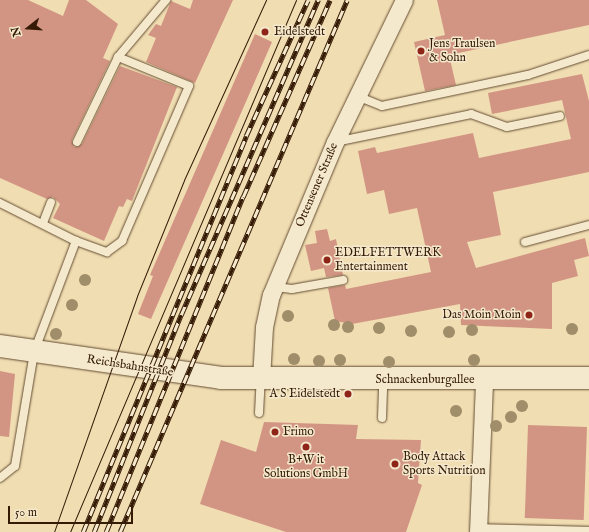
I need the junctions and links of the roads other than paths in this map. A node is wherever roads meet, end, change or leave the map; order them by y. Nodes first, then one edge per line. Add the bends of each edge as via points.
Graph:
1 (166, 0) edge
2 (404, 0) edge
3 (589, 55) edge
4 (118, 57) junction
5 (356, 96) junction
6 (560, 116) dead end
7 (78, 142) dead end
8 (334, 142) junction
9 (0, 202) edge
10 (51, 202) dead end
11 (43, 223) junction
12 (589, 226) edge
13 (76, 241) junction
14 (525, 242) dead end
15 (343, 280) dead end
16 (275, 286) junction
17 (0, 346) edge
18 (34, 352) junction
19 (589, 378) edge
20 (261, 379) junction
21 (384, 380) junction
22 (484, 380) junction
23 (259, 413) dead end
24 (382, 418) dead end
25 (0, 478) edge
26 (478, 530) edge
27 (578, 531) edge
28 (589, 531) edge

1 - 4 lane
2 - 5 street, Ottensener Straße
3 - 5 lane via 528,75 382,106
4 - 7 lane
4 - 13 lane via 189,86 122,241 108,252
5 - 8 street, Ottensener Straße
6 - 8 lane via 507,127 471,114
8 - 16 street, Ottensener Straße
9 - 11 lane
10 - 11 lane
11 - 13 lane
12 - 14 lane
13 - 18 lane
15 - 16 lane via 292,289
16 - 20 street, Ottensener Straße via 264,327
17 - 18 street, Reichsbahnstraße
18 - 20 street, Reichsbahnstraße via 181,374
18 - 25 lane via 15,466
19 - 22 street, Schnackenburgallee
20 - 21 street, Schnackenburgallee
20 - 23 lane
21 - 22 street, Schnackenburgallee
21 - 24 lane
22 - 26 street
26 - 27 lane
27 - 28 lane

